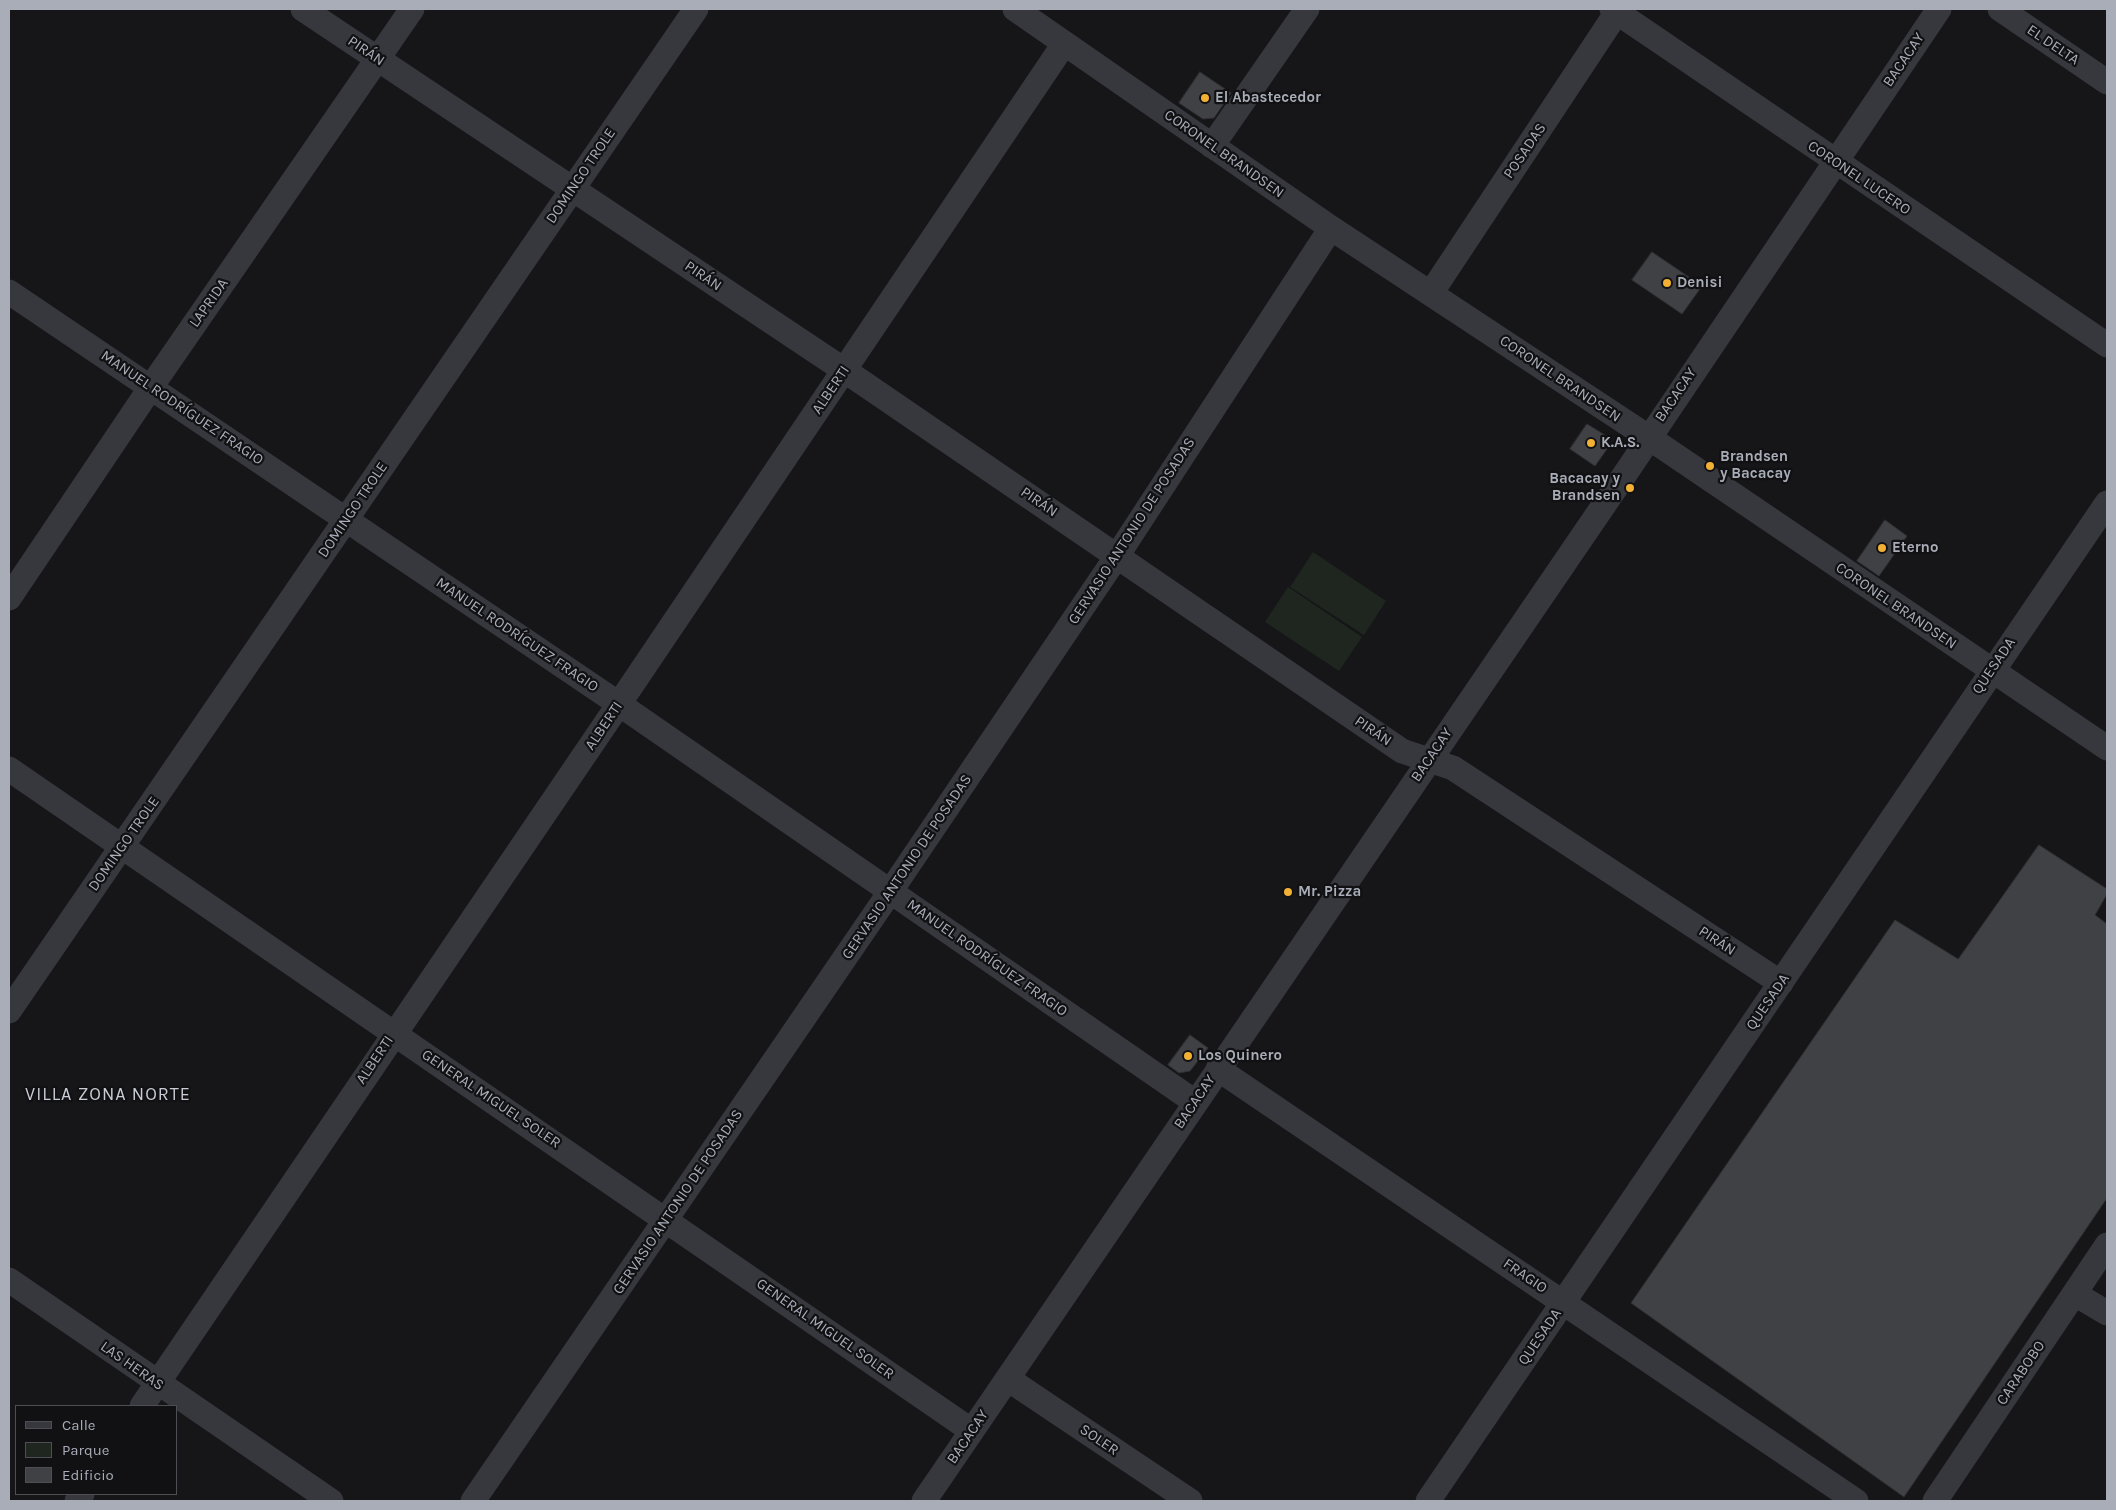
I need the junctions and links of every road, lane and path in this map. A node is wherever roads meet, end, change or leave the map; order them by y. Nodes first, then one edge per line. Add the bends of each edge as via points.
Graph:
1 (303, 9) edge
2 (412, 9) edge
3 (696, 9) edge
4 (1015, 9) edge
5 (1307, 9) edge
6 (1938, 9) edge
7 (2000, 9) edge
8 (1616, 10) edge
9 (1064, 44) junction
10 (378, 59) junction
11 (2107, 82) edge
12 (1212, 146) junction
13 (1835, 162) junction
14 (572, 189) junction
15 (1331, 228) junction
16 (9, 292) edge
17 (1430, 293) junction
18 (2107, 345) edge
19 (844, 370) junction
20 (151, 387) junction
21 (1648, 437) junction
22 (2107, 503) edge
23 (347, 520) junction
24 (1117, 556) junction
25 (9, 598) edge
26 (1992, 670) junction
27 (619, 704) junction
28 (2107, 748) edge
29 (1429, 759) junction
30 (9, 769) edge
31 (123, 846) junction
32 (890, 892) junction
33 (1781, 983) junction
34 (9, 1011) edge
35 (394, 1033) junction
36 (1218, 1069) junction
37 (1196, 1102) junction
38 (666, 1219) junction
39 (2107, 1245) edge
40 (9, 1280) edge
41 (2075, 1294) junction
42 (1564, 1302) junction
43 (2107, 1312) edge
44 (1008, 1379) junction
45 (157, 1383) junction
46 (143, 1405) edge
47 (972, 1431) junction
48 (331, 1501) edge
49 (474, 1501) edge
50 (924, 1501) edge
51 (1190, 1501) edge
52 (1428, 1501) edge
53 (1856, 1501) edge
54 (1935, 1501) edge

1 - 10 street, PIRÁN
2 - 10 street, LAPRIDA
3 - 14 street, DOMINGO TROLE
4 - 9 street, CORONEL BRANDSEN
5 - 12 street
6 - 13 street, BACACAY
7 - 11 street, EL DELTA
8 - 13 street, CORONEL LUCERO
8 - 17 street, POSADAS
9 - 12 street, CORONEL BRANDSEN
9 - 19 street, ALBERTI
10 - 14 street, PIRÁN
10 - 20 street, LAPRIDA
12 - 15 street, CORONEL BRANDSEN
13 - 18 street, CORONEL LUCERO
13 - 21 street, BACACAY
14 - 19 street, PIRÁN
14 - 23 street, DOMINGO TROLE
15 - 17 street, CORONEL BRANDSEN
15 - 24 street, GERVASIO ANTONIO DE POSADAS
16 - 20 street, MANUEL RODRÍGUEZ FRAGIO
17 - 21 street, CORONEL BRANDSEN
19 - 24 street, PIRÁN
19 - 27 street, ALBERTI
20 - 23 street, MANUEL RODRÍGUEZ FRAGIO
20 - 25 street, LAPRIDA
21 - 26 street, CORONEL BRANDSEN
21 - 29 street, BACACAY
22 - 26 street, QUESADA
23 - 27 street, MANUEL RODRÍGUEZ FRAGIO
23 - 31 street, DOMINGO TROLE
24 - 29 street, PIRÁN via 1402,751
24 - 32 street, GERVASIO ANTONIO DE POSADAS
26 - 28 street, CORONEL BRANDSEN
26 - 33 street, QUESADA
27 - 32 street, MANUEL RODRÍGUEZ FRAGIO
27 - 35 street, ALBERTI
29 - 33 street, PIRÁN via 1453,768
29 - 36 street, BACACAY
30 - 31 street, GENERAL MIGUEL SOLER
31 - 34 street, DOMINGO TROLE
31 - 35 street, GENERAL MIGUEL SOLER
32 - 37 street, MANUEL RODRÍGUEZ FRAGIO
32 - 38 street, GERVASIO ANTONIO DE POSADAS
33 - 42 street, QUESADA
35 - 38 street, GENERAL MIGUEL SOLER
35 - 45 street, ALBERTI
36 - 37 street, BACACAY
36 - 42 street, FRAGIO
37 - 44 street, BACACAY
38 - 47 street, GENERAL MIGUEL SOLER
38 - 49 street, GERVASIO ANTONIO DE POSADAS
39 - 41 street, CARABOBO
40 - 45 street, LAS HERAS
41 - 43 street
41 - 54 street, CARABOBO
42 - 52 street, QUESADA
42 - 53 street, FRAGIO
44 - 47 street, BACACAY
44 - 51 street, SOLER
45 - 46 street, ALBERTI
45 - 48 street, LAS HERAS
47 - 50 street, BACACAY

